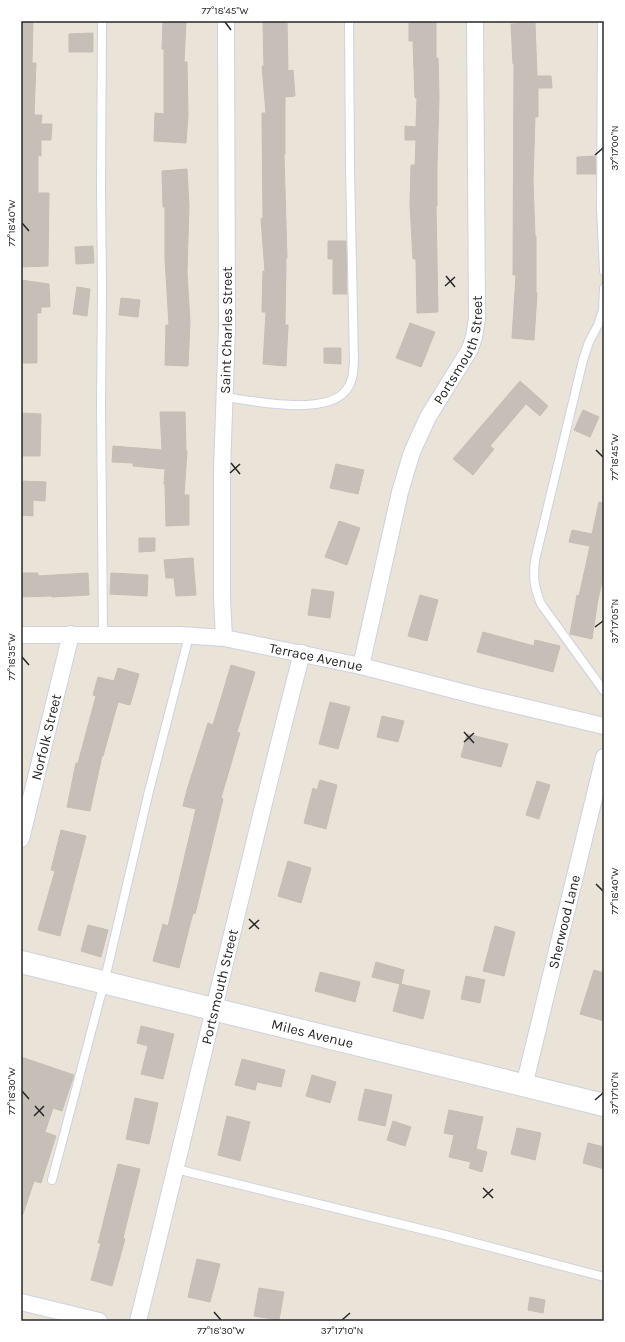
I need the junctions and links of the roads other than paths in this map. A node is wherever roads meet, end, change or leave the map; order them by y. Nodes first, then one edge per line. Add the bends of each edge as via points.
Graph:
1 (102, 21) edge
2 (226, 21) edge
3 (349, 21) edge
4 (475, 21) edge
5 (602, 21) edge
6 (604, 271) edge
7 (604, 288) edge
8 (225, 397) junction
9 (71, 634) junction
10 (103, 634) junction
11 (21, 635) edge
12 (189, 636) junction
13 (224, 638) junction
14 (302, 654) junction
15 (361, 666) junction
16 (604, 691) edge
17 (604, 726) edge
18 (604, 757) edge
19 (21, 839) edge
20 (21, 962) edge
21 (104, 983) junction
22 (215, 1010) junction
23 (524, 1086) junction
24 (604, 1105) edge
25 (176, 1169) junction
26 (52, 1180) dead end
27 (604, 1277) edge
28 (21, 1302) edge
29 (99, 1321) edge
30 (138, 1321) edge

1 - 10 lane
2 - 8 street, Saint Charles Street via 228,327
3 - 8 lane via 354,354 352,380 347,390 327,402 280,405
4 - 15 street, Portsmouth Street via 477,318 474,338 470,349 428,417 412,452 400,492
5 - 6 lane via 601,209
7 - 16 lane via 603,310 583,360 535,560 533,578 541,604
8 - 13 street, Saint Charles Street via 222,470
9 - 10 street, Terrace Avenue
9 - 11 street, Terrace Avenue
9 - 19 street, Norfolk Street
10 - 12 street, Terrace Avenue
12 - 13 street, Terrace Avenue
12 - 21 lane
13 - 14 street, Terrace Avenue
14 - 15 street, Terrace Avenue
14 - 22 street, Portsmouth Street via 263,804
15 - 17 street, Terrace Avenue
18 - 23 street, Sherwood Lane
20 - 21 street, Miles Avenue
21 - 22 street, Miles Avenue
21 - 26 lane
22 - 23 street, Miles Avenue
22 - 25 street, Portsmouth Street
23 - 24 street, Miles Avenue
25 - 27 lane
25 - 30 street, Portsmouth Street
28 - 29 street

